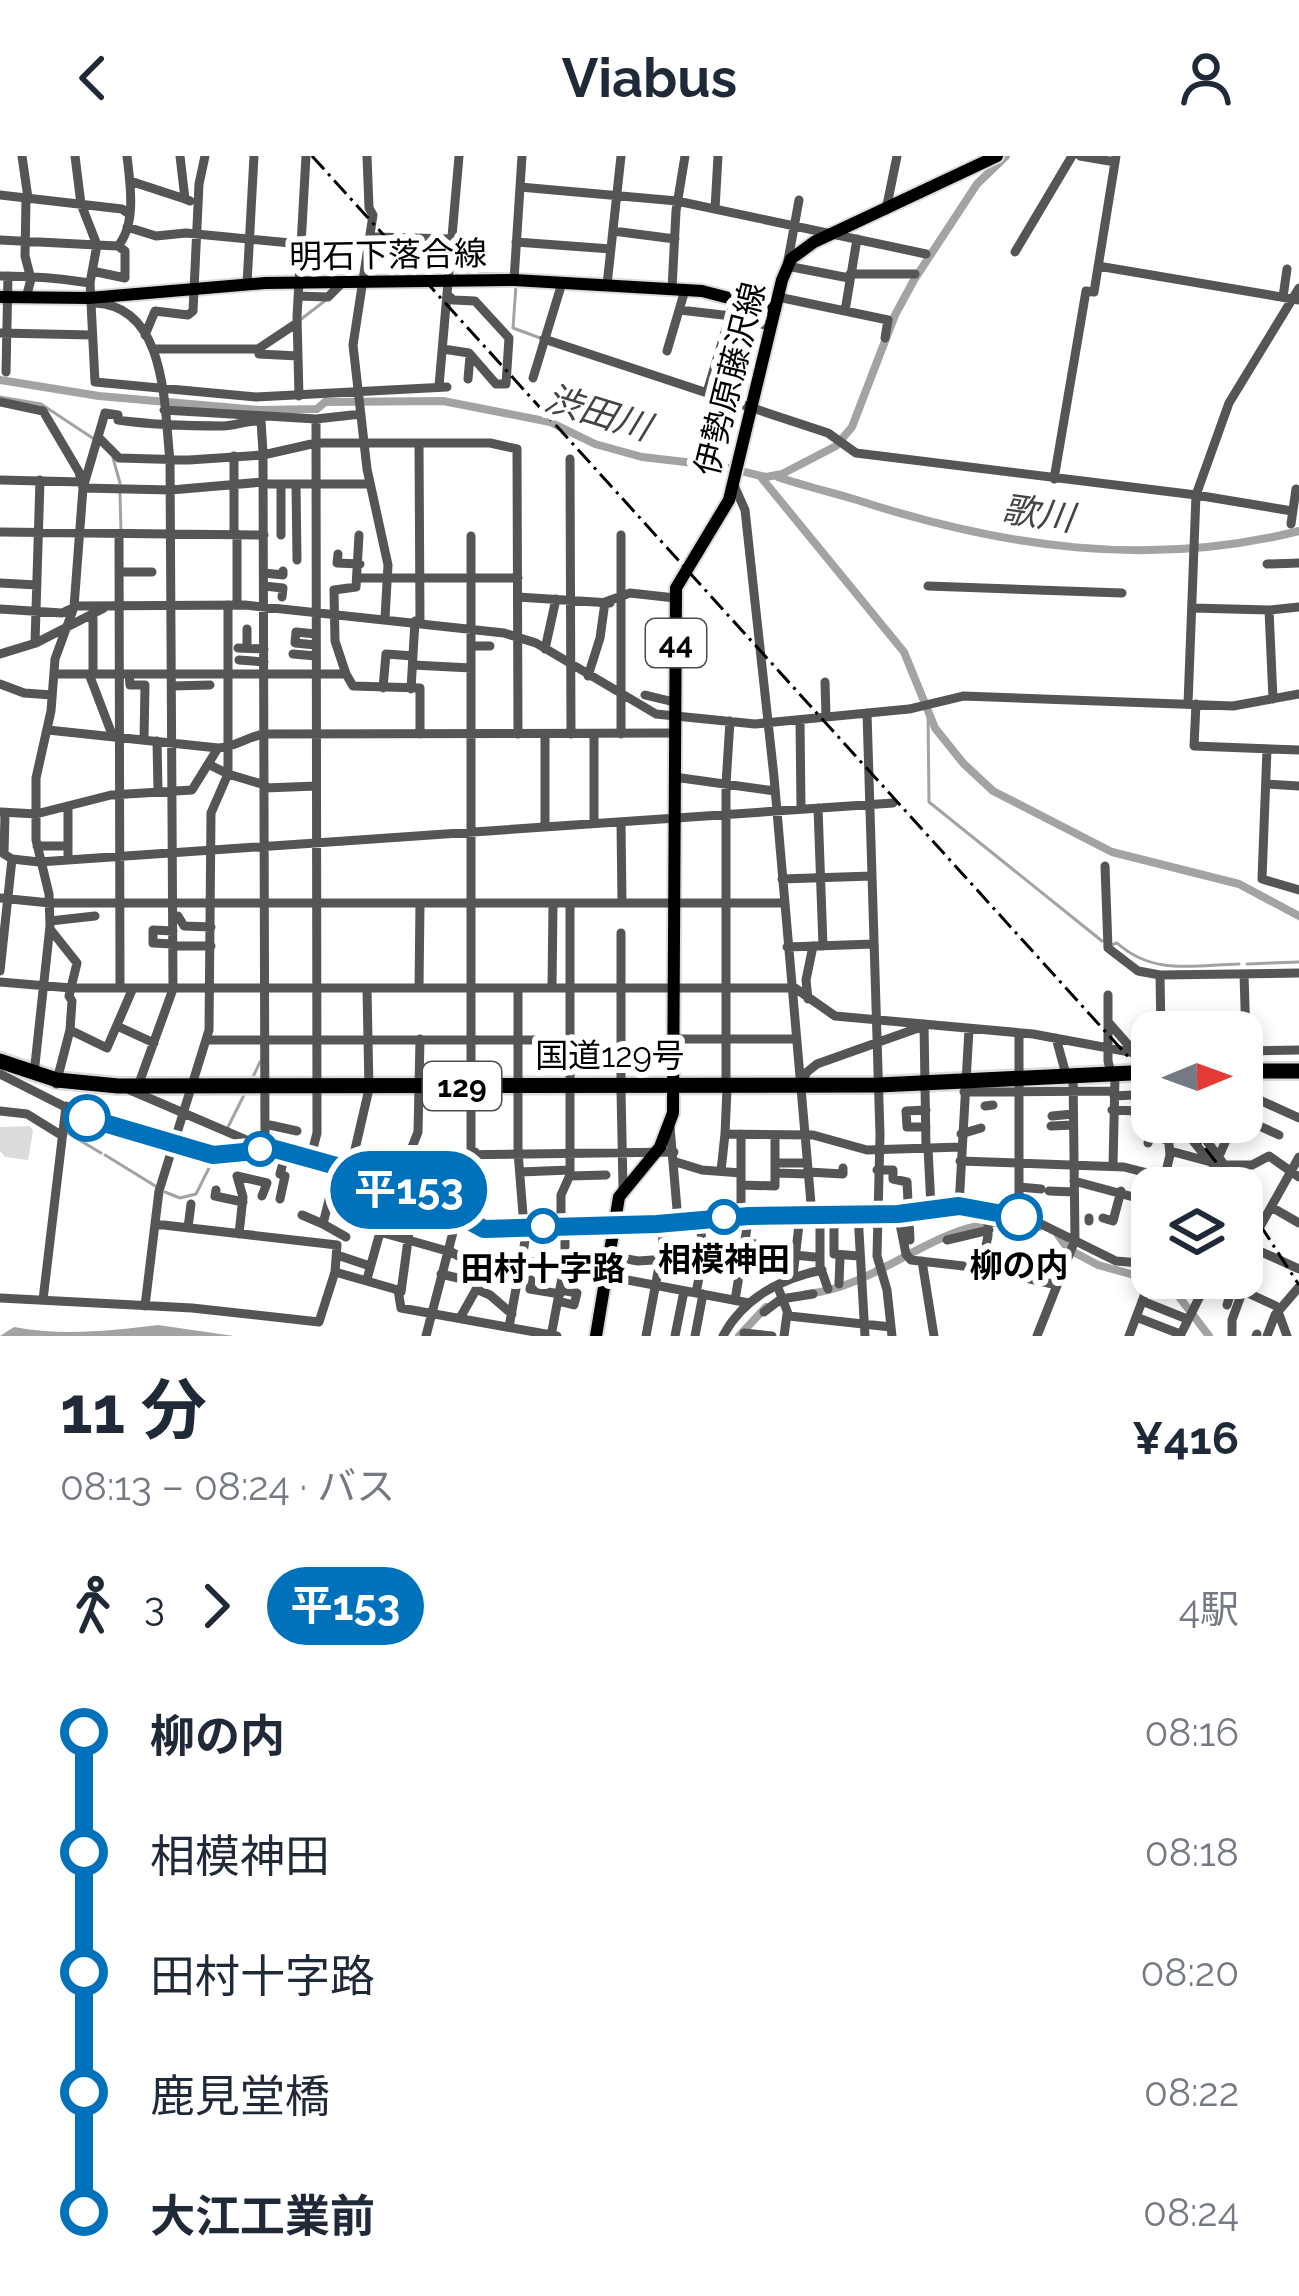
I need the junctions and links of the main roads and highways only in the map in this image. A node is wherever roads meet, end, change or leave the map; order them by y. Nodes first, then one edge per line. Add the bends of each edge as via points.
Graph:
1 (997, 156) edge
2 (977, 160) edge
3 (5, 299) edge
4 (777, 303) junction
5 (4, 1068) edge
6 (1263, 1072) edge
7 (1299, 1072) edge
8 (1131, 1079) edge
9 (674, 1087) junction
10 (596, 1336) edge

1 - 2 main road, 伊勢原藤沢線
2 - 4 main road, 伊勢原藤沢線 / 44 via 804,248 787,266
3 - 4 main road, 明石下落合線 via 89,301 363,279 678,289
4 - 9 main road, 伊勢原藤沢線 / 44 via 724,510 675,598
5 - 9 highway, 国道129号 / 129 via 140,1092
6 - 7 highway
8 - 9 highway, 国道129号 / 129
9 - 10 main road, 伊勢原藤沢線 via 670,1127 623,1188

